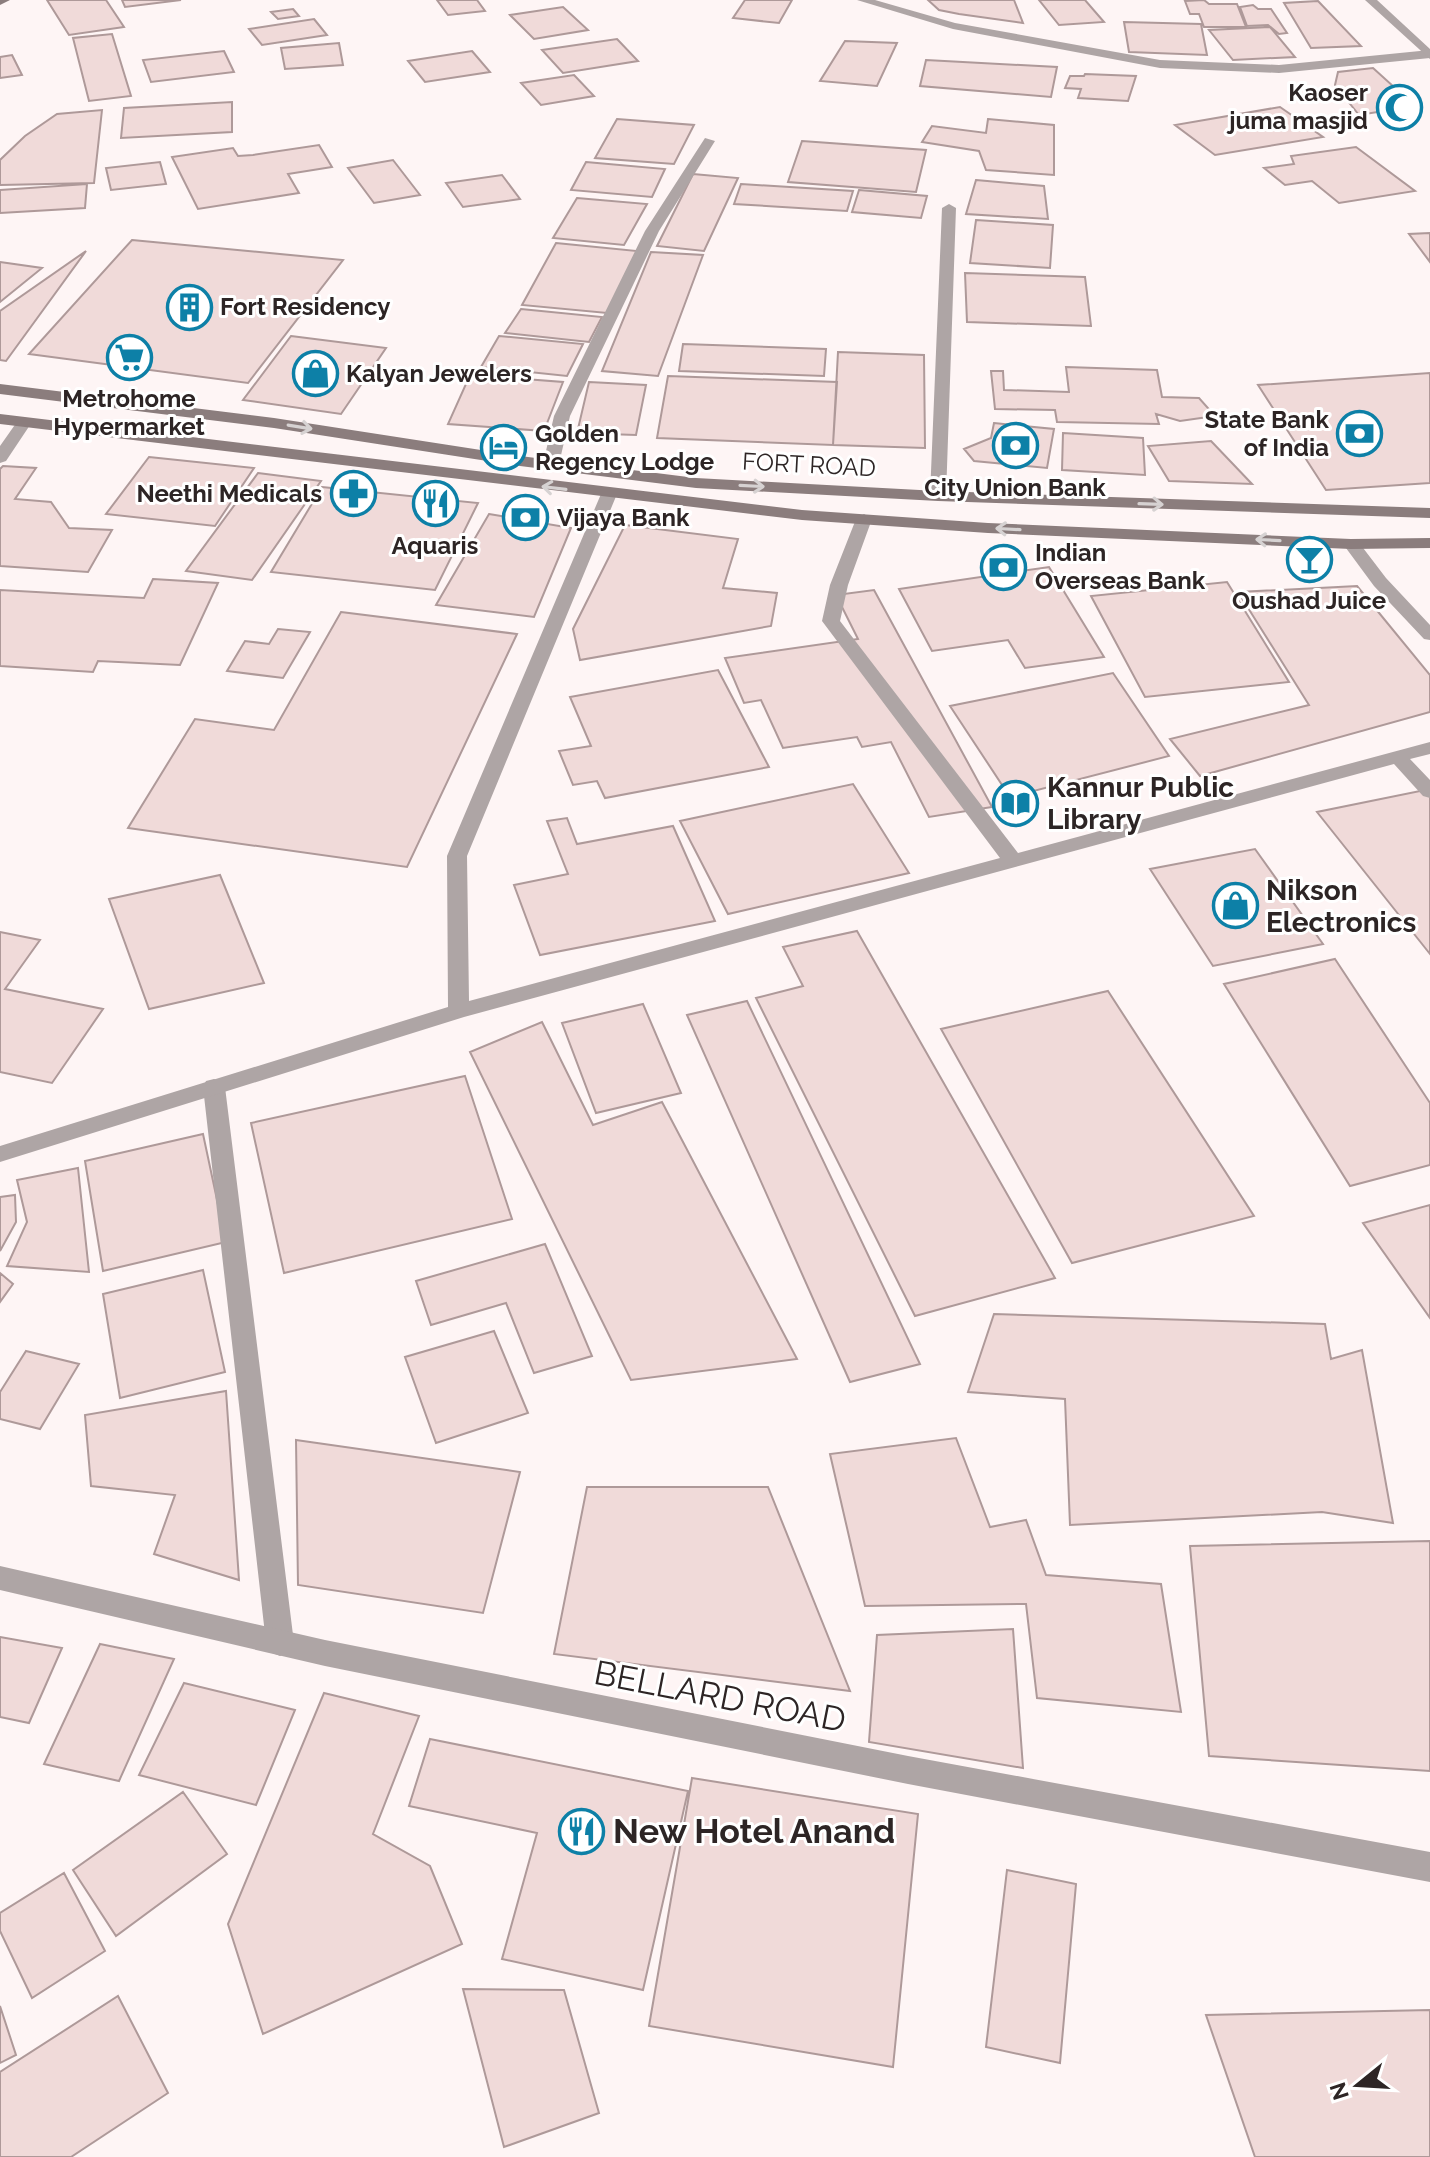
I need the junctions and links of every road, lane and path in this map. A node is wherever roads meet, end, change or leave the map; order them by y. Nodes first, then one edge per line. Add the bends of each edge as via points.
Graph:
1 (863, 0) edge
2 (1371, 0) edge
3 (1430, 54) edge
4 (709, 141) dead end
5 (949, 208) dead end
6 (0, 389) edge
7 (0, 419) edge
8 (262, 421) junction
9 (24, 422) junction
10 (244, 449) junction
11 (0, 458) edge
12 (551, 464) junction
13 (609, 494) junction
14 (938, 496) junction
15 (1332, 510) junction
16 (1430, 513) edge
17 (864, 519) junction
18 (1430, 543) edge
19 (1351, 544) junction
20 (1430, 635) edge
21 (1430, 748) edge
22 (1398, 757) junction
23 (1430, 792) edge
24 (1013, 861) junction
25 (459, 1011) junction
26 (214, 1087) junction
27 (0, 1154) edge
28 (0, 1578) edge
29 (280, 1643) junction
30 (1430, 1867) edge

1 - 3 street via 953,26 1160,64 1279,69
2 - 3 street
4 - 12 street via 652,231 562,416
5 - 14 street
6 - 8 main road, FORT ROAD
7 - 9 main road, FORT ROAD
8 - 10 main road
8 -> 12 main road, FORT ROAD
9 - 10 main road, FORT ROAD
9 - 11 street
13 -> 10 main road, FORT ROAD
12 -> 14 main road, FORT ROAD via 696,483
13 - 17 main road, FORT ROAD
13 - 25 street via 457,856
14 -> 15 main road, FORT ROAD
15 - 16 main road, FORT ROAD
15 - 19 main road
19 -> 17 main road, FORT ROAD
17 - 24 street via 831,621
18 - 19 main road, FORT ROAD
19 - 20 street
21 - 22 street
22 - 23 street
22 - 24 street
24 - 25 street
25 - 26 street
26 - 27 street
26 - 29 street
28 - 29 street, BELLARD ROAD
29 - 30 street, BELLARD ROAD via 923,1773

